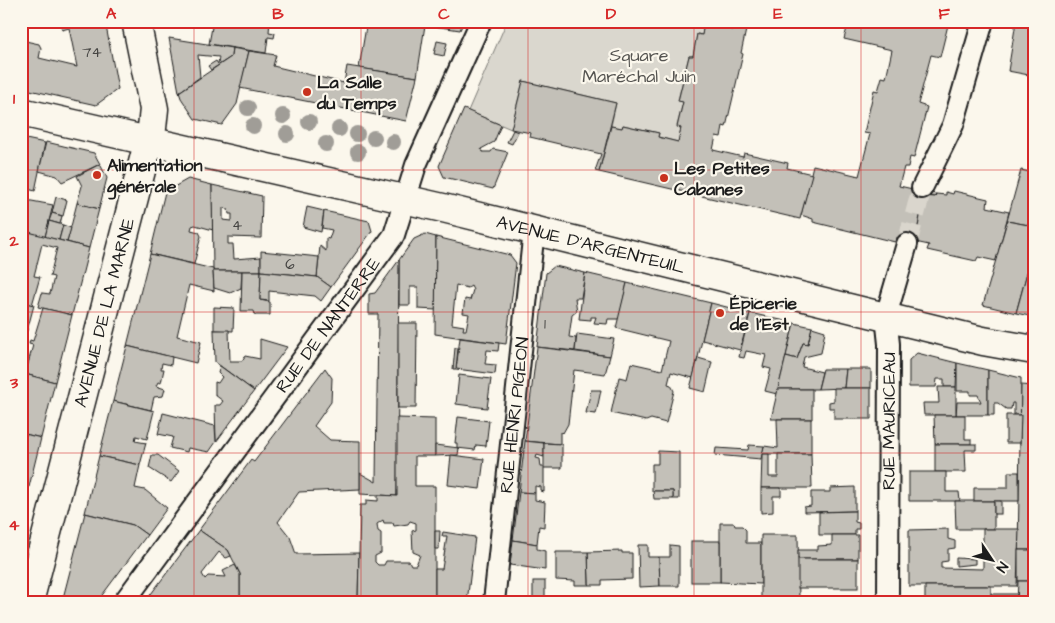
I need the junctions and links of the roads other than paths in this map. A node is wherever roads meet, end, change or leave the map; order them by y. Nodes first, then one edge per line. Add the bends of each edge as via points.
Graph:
1 (136, 21) edge
2 (481, 21) edge
3 (983, 21) edge
4 (21, 112) edge
5 (148, 140) junction
6 (922, 188) tunnel mouth
7 (406, 200) junction
8 (534, 230) junction
9 (907, 244) tunnel mouth
10 (886, 316) junction
11 (1034, 350) edge
12 (29, 602) edge
13 (124, 602) edge
14 (494, 602) edge
15 (888, 602) edge

1 - 5 main road, AVENUE DE LA MARNE via 154,109
2 - 7 street, RUE DE NANTERRE via 416,166
3 - 6 street via 953,126
4 - 5 main road, AVENUE D'ARGENTEUIL
5 - 7 main road, AVENUE D'ARGENTEUIL
5 - 12 main road, AVENUE DE LA MARNE
7 - 8 main road, AVENUE D'ARGENTEUIL
7 - 13 street, RUE DE NANTERRE via 394,235
8 - 10 main road, AVENUE D'ARGENTEUIL
8 - 14 street, RUE HENRI PIGEON
9 - 10 street, RUE MAURICEAU
10 - 11 main road, AVENUE D'ARGENTEUIL
10 - 15 street, RUE MAURICEAU via 889,344

